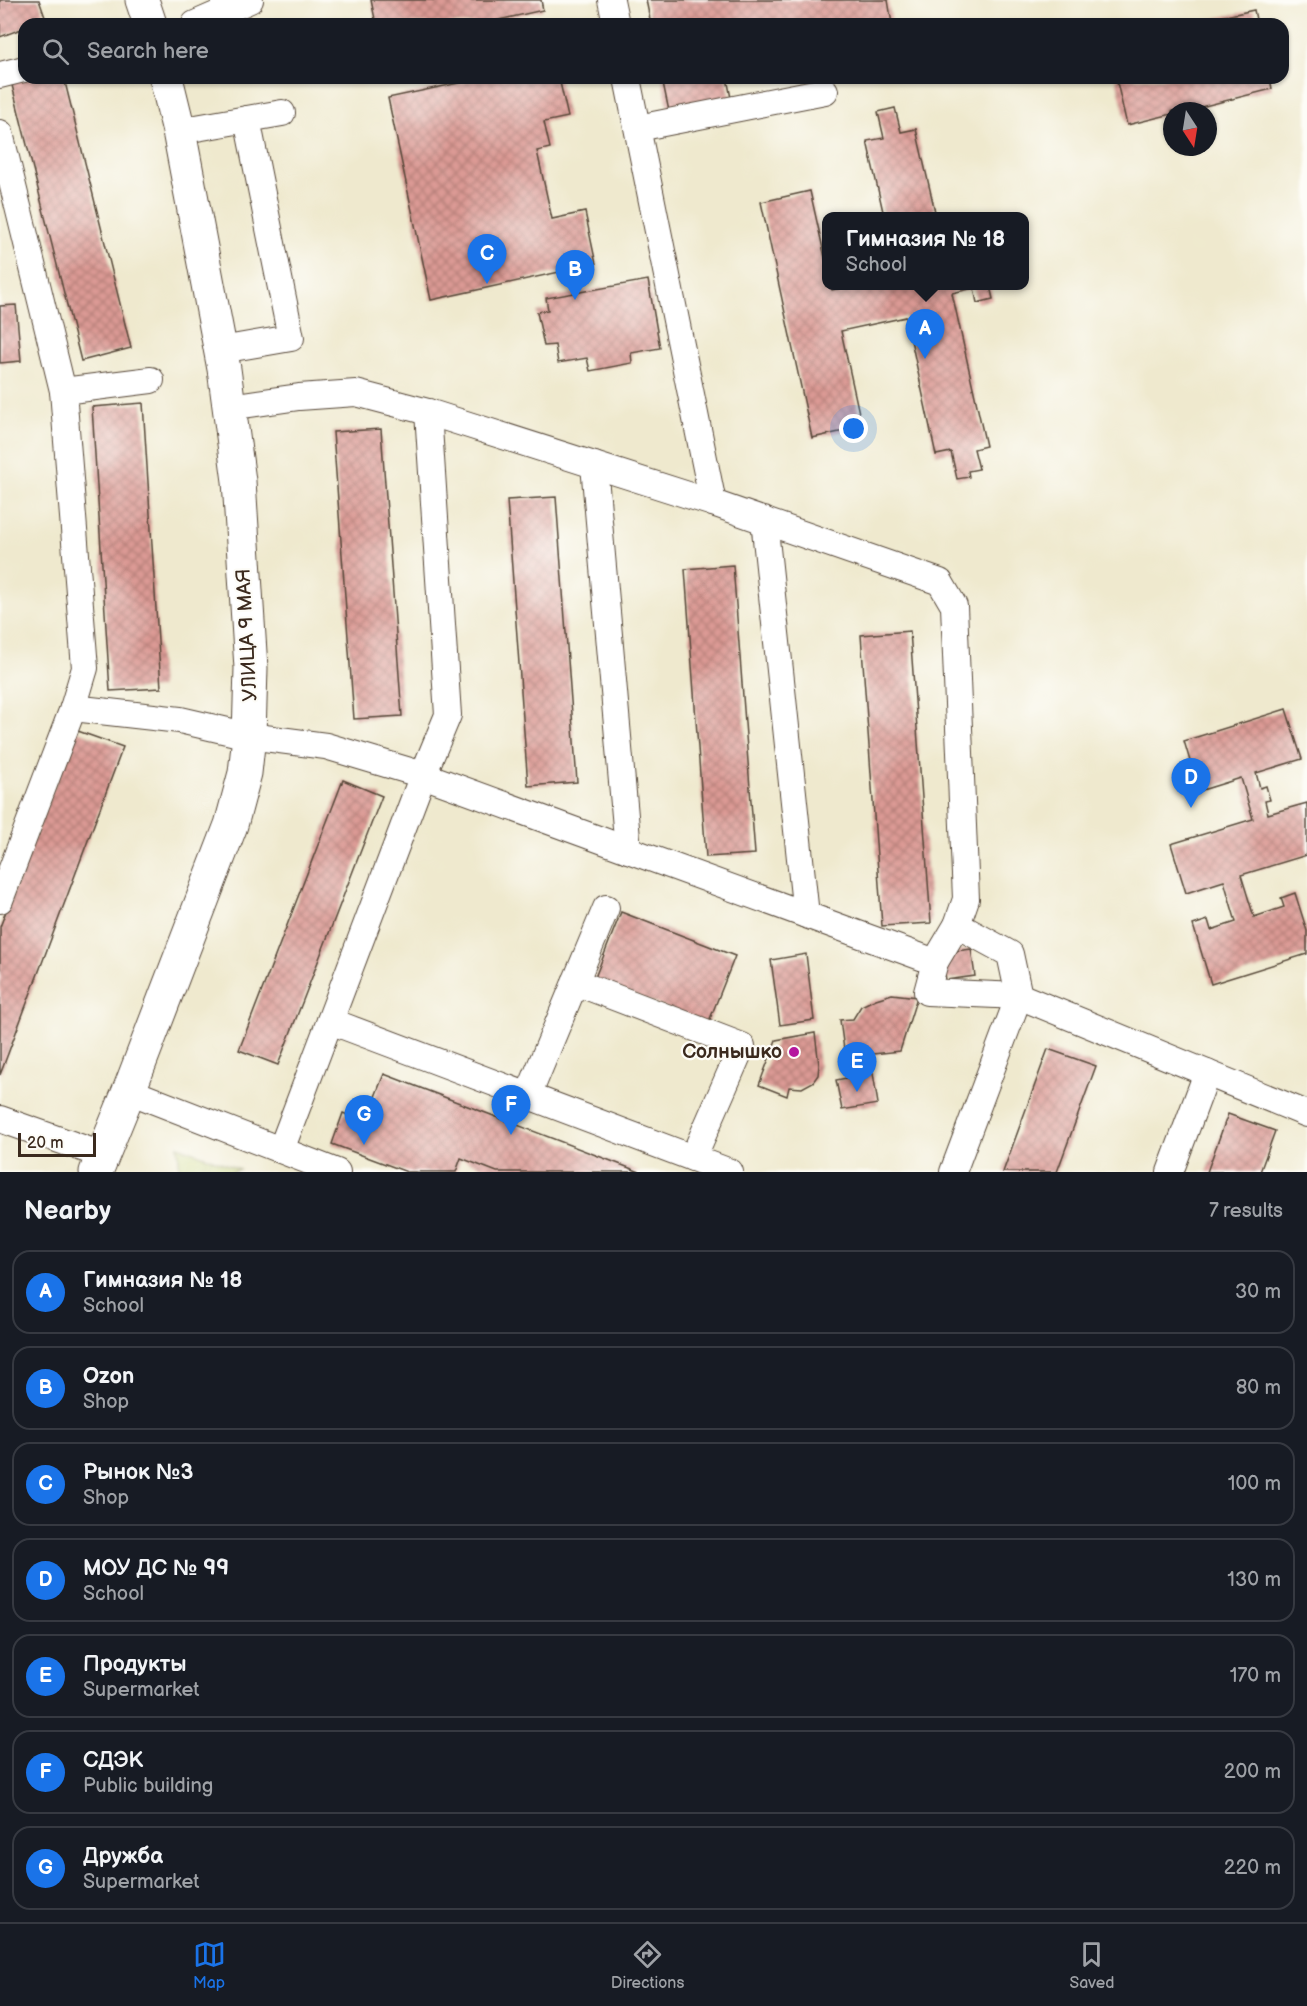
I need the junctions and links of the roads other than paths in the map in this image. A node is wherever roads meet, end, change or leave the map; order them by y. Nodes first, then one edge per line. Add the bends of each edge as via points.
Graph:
1 (142, 0) edge
2 (250, 0) edge
3 (611, 0) edge
4 (148, 18) edge
5 (209, 18) edge
6 (615, 18) edge
7 (18, 70) edge
8 (0, 75) edge
9 (167, 84) edge
10 (628, 84) edge
11 (825, 91) dead end
12 (282, 113) dead end
13 (247, 119) junction
14 (638, 128) junction
15 (179, 131) junction
16 (0, 133) edge
17 (220, 351) junction
18 (151, 380) dead end
19 (63, 391) junction
20 (229, 407) junction
21 (428, 412) junction
22 (594, 465) junction
23 (713, 503) junction
24 (764, 520) junction
25 (73, 708) junction
26 (249, 736) junction
27 (423, 775) junction
28 (628, 850) junction
29 (0, 900) edge
30 (606, 908) dead end
31 (806, 915) junction
32 (957, 925) junction
33 (935, 962) junction
34 (575, 982) junction
35 (1019, 996) junction
36 (330, 1021) junction
37 (1207, 1073) junction
38 (129, 1091) junction
39 (528, 1096) junction
40 (1307, 1114) edge
41 (0, 1119) edge
42 (281, 1150) junction
43 (693, 1158) junction
44 (99, 1164) edge
45 (337, 1172) edge
46 (730, 1172) edge
47 (953, 1172) edge
48 (1170, 1172) edge

1 - 4 main road
2 - 5 street
3 - 6 street
7 - 8 street
9 - 15 main road, УЛИЦА 9 МАЯ
10 - 14 street
11 - 14 street
12 - 13 street
13 - 15 street
13 - 17 street via 291,338
14 - 23 street
15 - 17 main road, УЛИЦА 9 МАЯ
16 - 19 street
17 - 20 main road, УЛИЦА 9 МАЯ
18 - 19 street
19 - 25 street via 85,668
20 - 21 street via 356,393
20 - 26 main road, УЛИЦА 9 МАЯ via 239,481 251,668
21 - 22 street
21 - 27 street via 448,715
22 - 23 street
22 - 28 street
23 - 24 street
24 - 31 street
24 - 32 street via 940,582 954,606 966,899
25 - 26 street via 180,720
25 - 29 street
26 - 27 street via 326,746
26 - 38 main road, УЛИЦА 9 МАЯ via 245,773 231,825
27 - 28 street
27 - 36 street
28 - 31 street
30 - 34 street
31 - 33 street
32 - 33 street
32 - 35 street via 1010,954
33 - 35 street via 927,992
34 - 39 street
34 - 43 street via 742,1046
35 - 37 street
35 - 47 street
36 - 39 street
36 - 42 street
37 - 40 street
37 - 48 street
38 - 42 street
38 - 44 main road, УЛИЦА 9 МАЯ
39 - 43 street
41 - 44 street
42 - 45 street
43 - 46 street

